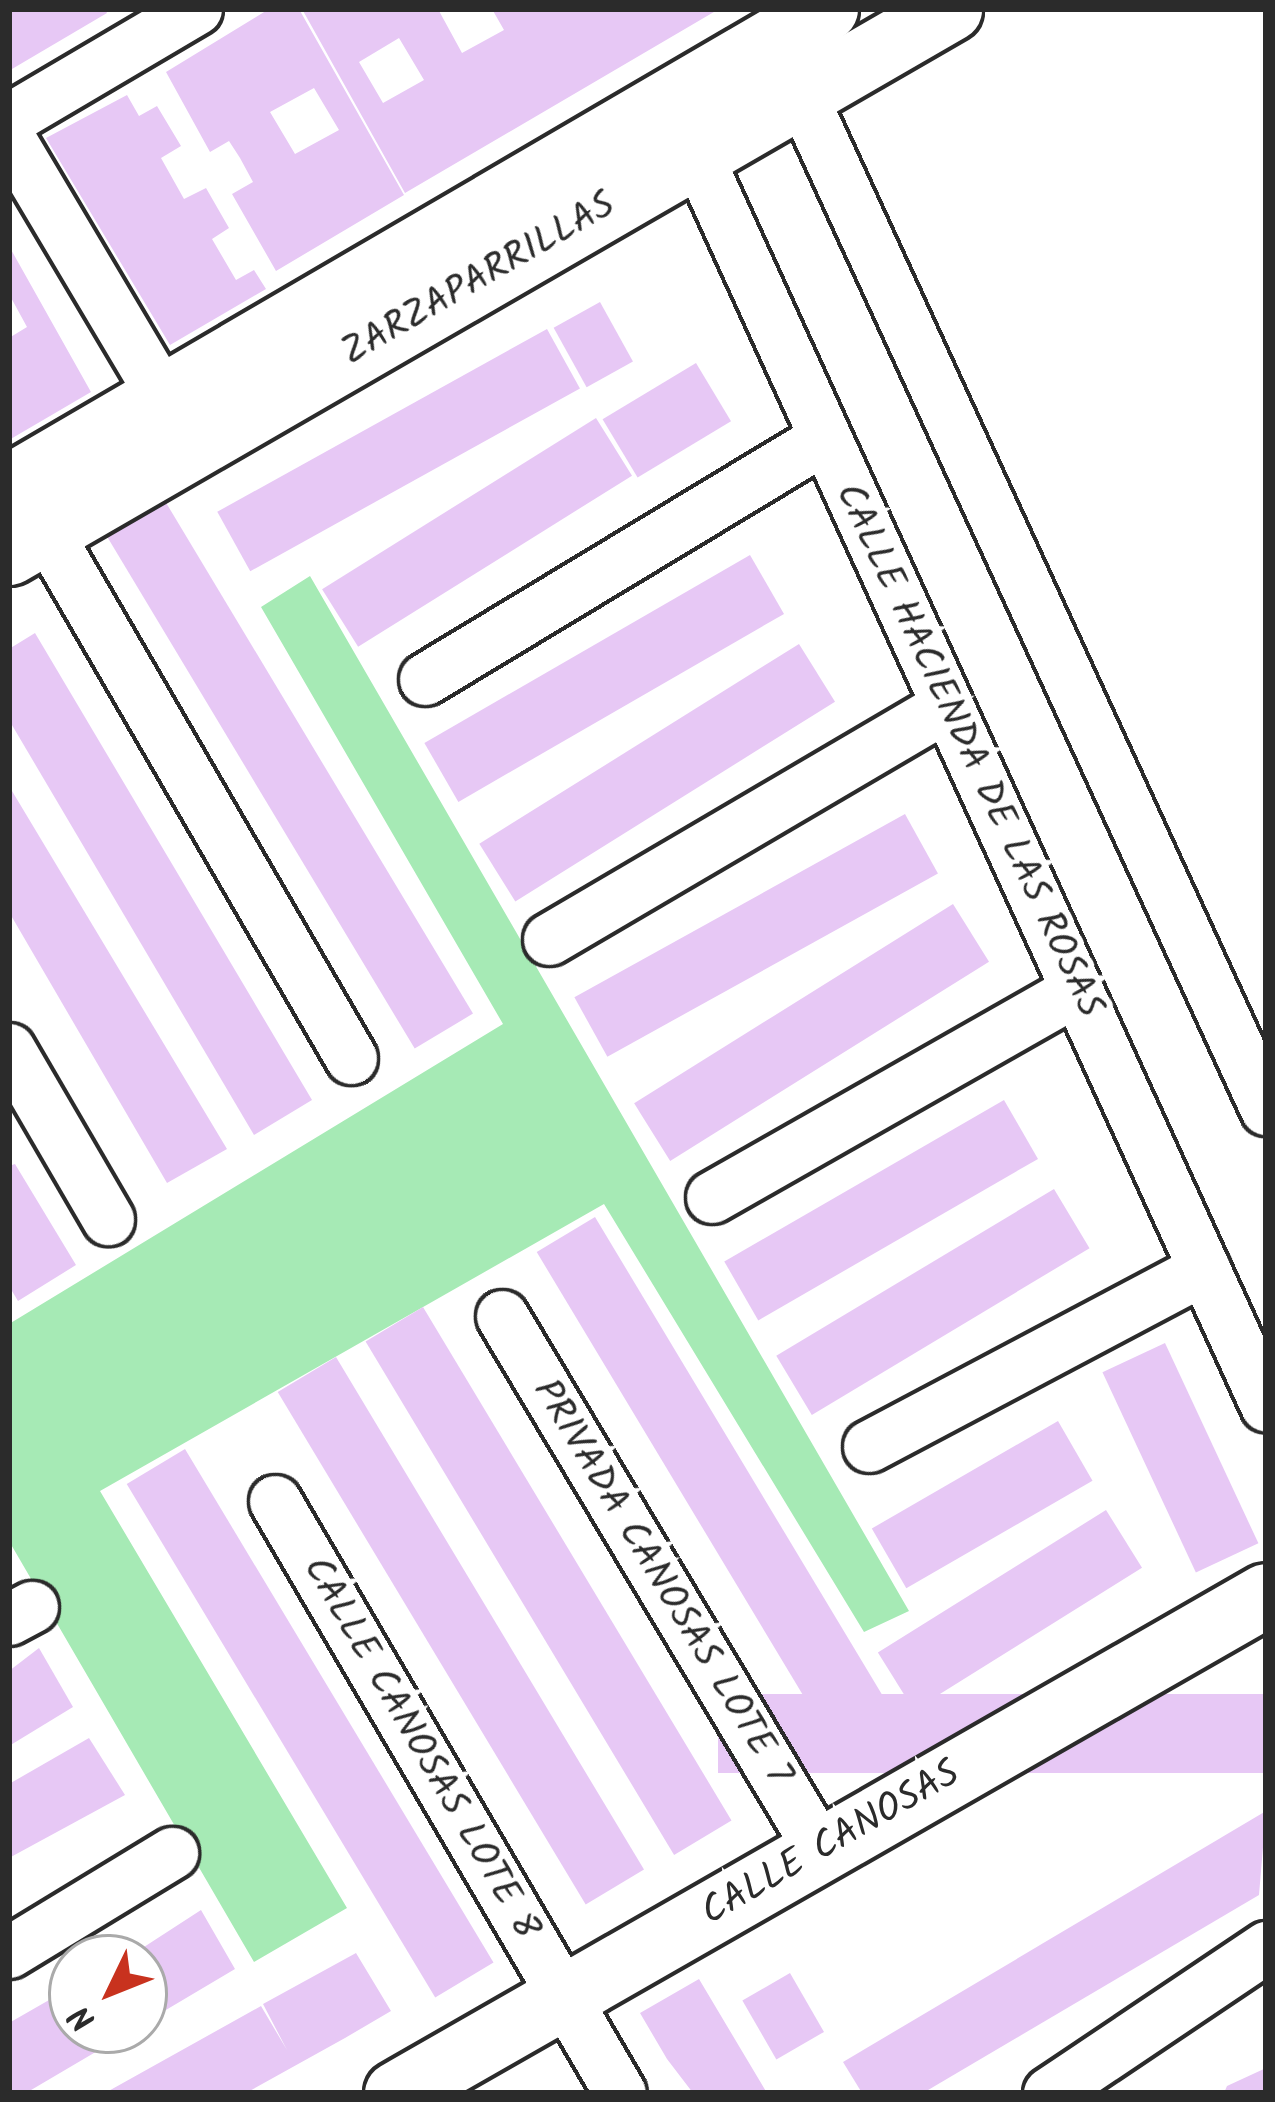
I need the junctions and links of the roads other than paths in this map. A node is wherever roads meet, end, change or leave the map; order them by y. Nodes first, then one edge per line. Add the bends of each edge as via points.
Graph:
1 (196, 9) edge
2 (950, 9) edge
3 (801, 24) edge
4 (803, 96) junction
5 (661, 102) junction
6 (10, 136) edge
7 (698, 156) junction
8 (177, 420) junction
9 (824, 438) junction
10 (21, 524) edge
11 (425, 679) dead end
12 (946, 706) junction
13 (549, 939) dead end
14 (1076, 989) junction
15 (9, 1049) edge
16 (351, 1058) dead end
17 (1266, 1109) edge
18 (712, 1197) dead end
19 (108, 1219) dead end
20 (1204, 1269) junction
21 (502, 1316) dead end
22 (1266, 1405) edge
23 (868, 1446) dead end
24 (275, 1501) dead end
25 (1266, 1595) edge
26 (820, 1850) junction
27 (172, 1853) dead end
28 (1266, 1947) edge
29 (9, 1952) edge
30 (565, 1996) junction
31 (396, 2093) edge
32 (620, 2093) edge
33 (1049, 2093) edge

1 - 6 street
2 - 4 street, ZARZAPARRILLAS
3 - 4 street
3 - 5 street, ZARZAPARRILLAS
4 - 7 street, ZARZAPARRILLAS
4 - 17 street
5 - 7 street, CALLE HACIENDA DE LAS ROSAS
5 - 8 street, ZARZAPARRILLAS
6 - 8 street
7 - 8 street, ZARZAPARRILLAS
7 - 9 street, CALLE HACIENDA DE LAS ROSAS
8 - 10 street, ZARZAPARRILLAS
9 - 11 street
9 - 12 street, CALLE HACIENDA DE LAS ROSAS
10 - 16 street
12 - 13 street
12 - 14 street, CALLE HACIENDA DE LAS ROSAS
14 - 18 street
14 - 20 street, CALLE HACIENDA DE LAS ROSAS
15 - 19 street
20 - 22 street, CALLE HACIENDA DE LAS ROSAS
20 - 23 street
21 - 26 street, PRIVADA CANOSAS LOTE 7
24 - 30 street, CALLE CANOSAS LOTE 8
25 - 26 street, CALLE CANOSAS
26 - 30 street, CALLE CANOSAS
27 - 29 street
28 - 33 street
30 - 31 street, CALLE CANOSAS
30 - 32 street, CALLE CANOSAS LOTE 8

